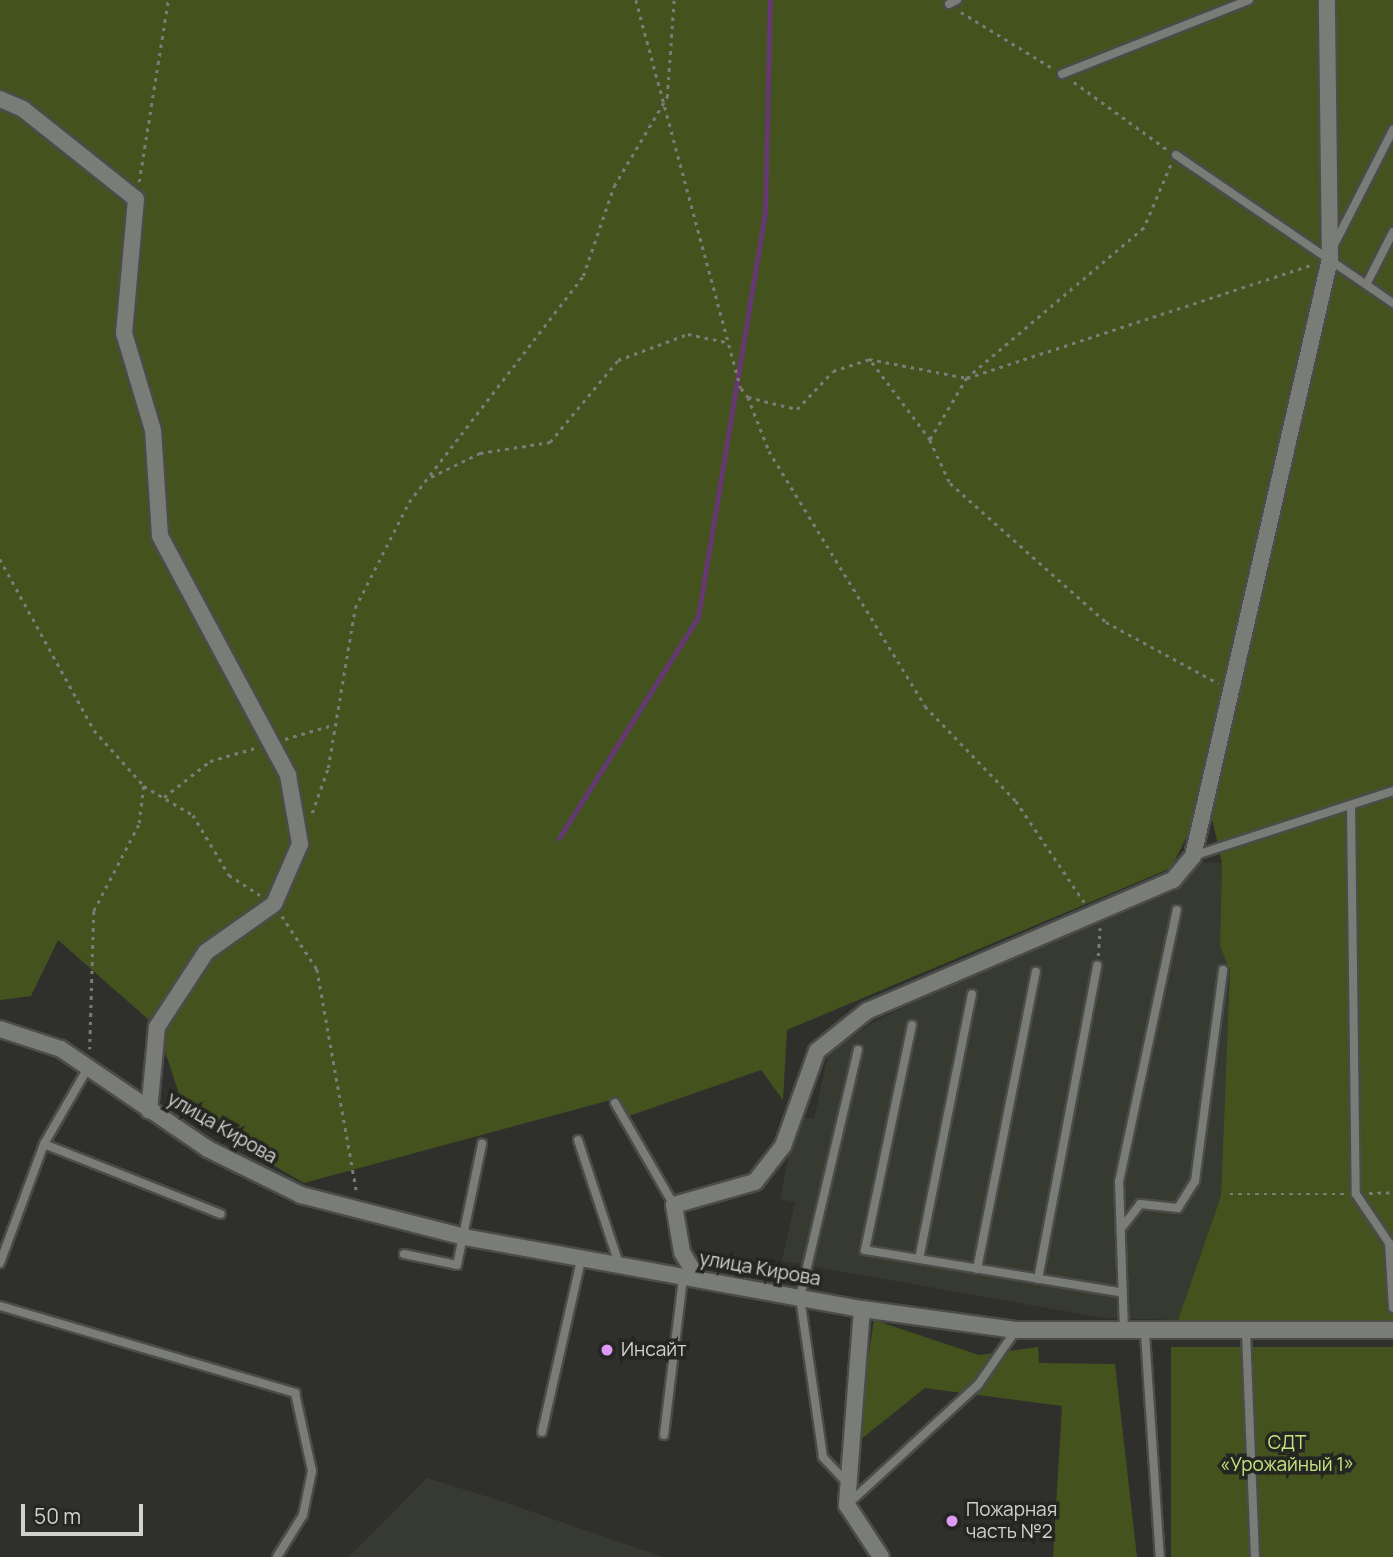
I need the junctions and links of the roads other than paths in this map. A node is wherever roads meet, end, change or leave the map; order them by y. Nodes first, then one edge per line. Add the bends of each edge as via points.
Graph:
1 (1249, 0) edge
2 (1328, 0) edge
3 (1062, 74) dead end
4 (0, 99) edge
5 (1393, 130) edge
6 (1176, 155) road end
7 (1393, 232) edge
8 (1330, 255) junction
9 (1367, 283) junction
10 (1393, 303) edge
11 (1393, 791) edge
12 (1352, 807) junction
13 (1193, 856) junction
14 (1177, 910) dead end
15 (1097, 966) road end
16 (1223, 970) dead end
17 (1036, 972) dead end
18 (972, 994) dead end
19 (912, 1025) dead end
20 (0, 1029) edge
21 (858, 1050) dead end
22 (89, 1066) junction
23 (615, 1103) dead end
24 (149, 1111) junction
25 (578, 1140) dead end
26 (44, 1144) junction
27 (482, 1144) dead end
28 (674, 1205) junction
29 (220, 1214) dead end
30 (1123, 1226) junction
31 (464, 1237) junction
32 (404, 1254) dead end
33 (919, 1259) junction
34 (581, 1261) junction
35 (0, 1263) edge
36 (620, 1267) junction
37 (977, 1269) junction
38 (691, 1278) junction
39 (1038, 1279) junction
40 (1120, 1292) junction
41 (800, 1297) junction
42 (0, 1306) edge
43 (1393, 1308) edge
44 (862, 1309) junction
45 (1016, 1330) junction
46 (1393, 1331) edge
47 (1246, 1333) junction
48 (1124, 1334) junction
49 (1144, 1334) junction
50 (541, 1432) dead end
51 (664, 1435) dead end
52 (848, 1484) junction
53 (847, 1505) junction
54 (276, 1557) edge
55 (881, 1557) edge
56 (1160, 1557) edge
57 (1255, 1557) edge

1 - 3 lane
2 - 8 street
4 - 24 street via 23,108 136,199 124,333 153,430 160,536 288,775 300,844 274,904 206,952 157,1027
5 - 8 lane
6 - 8 lane
7 - 9 lane
8 - 9 lane
8 - 13 street
9 - 10 lane
11 - 12 lane
12 - 13 lane
12 - 43 lane via 1356,1194 1389,1243
13 - 28 street via 1173,880 867,1011 817,1051 783,1146 755,1182
14 - 30 lane via 1119,1182
15 - 39 lane
16 - 30 lane via 1195,1181 1178,1208 1140,1204
17 - 37 lane
18 - 33 lane
19 - 33 lane via 864,1250
20 - 22 street, улица Кирова via 61,1049
21 - 41 lane
22 - 24 street, улица Кирова
22 - 26 lane
23 - 28 lane
24 - 31 street, улица Кирова via 301,1195
25 - 36 lane
26 - 29 lane
26 - 35 lane
27 - 31 lane
28 - 38 street
30 - 40 lane
31 - 32 lane via 457,1265
31 - 34 street, улица Кирова
33 - 37 lane
34 - 36 street, улица Кирова
34 - 50 lane
36 - 38 street, улица Кирова
37 - 39 lane
38 - 41 street, улица Кирова
38 - 51 lane
39 - 40 lane
40 - 48 lane
41 - 44 street, улица Кирова
41 - 52 lane via 823,1457
42 - 54 lane via 295,1393 312,1471 303,1515
44 - 45 street, улица Кирова
44 - 52 street
45 - 48 street, улица Кирова
45 - 53 lane via 978,1385
46 - 47 street, улица Кирова
47 - 49 street, улица Кирова
47 - 57 lane
48 - 49 street, улица Кирова
49 - 56 lane
52 - 53 street
53 - 55 street

